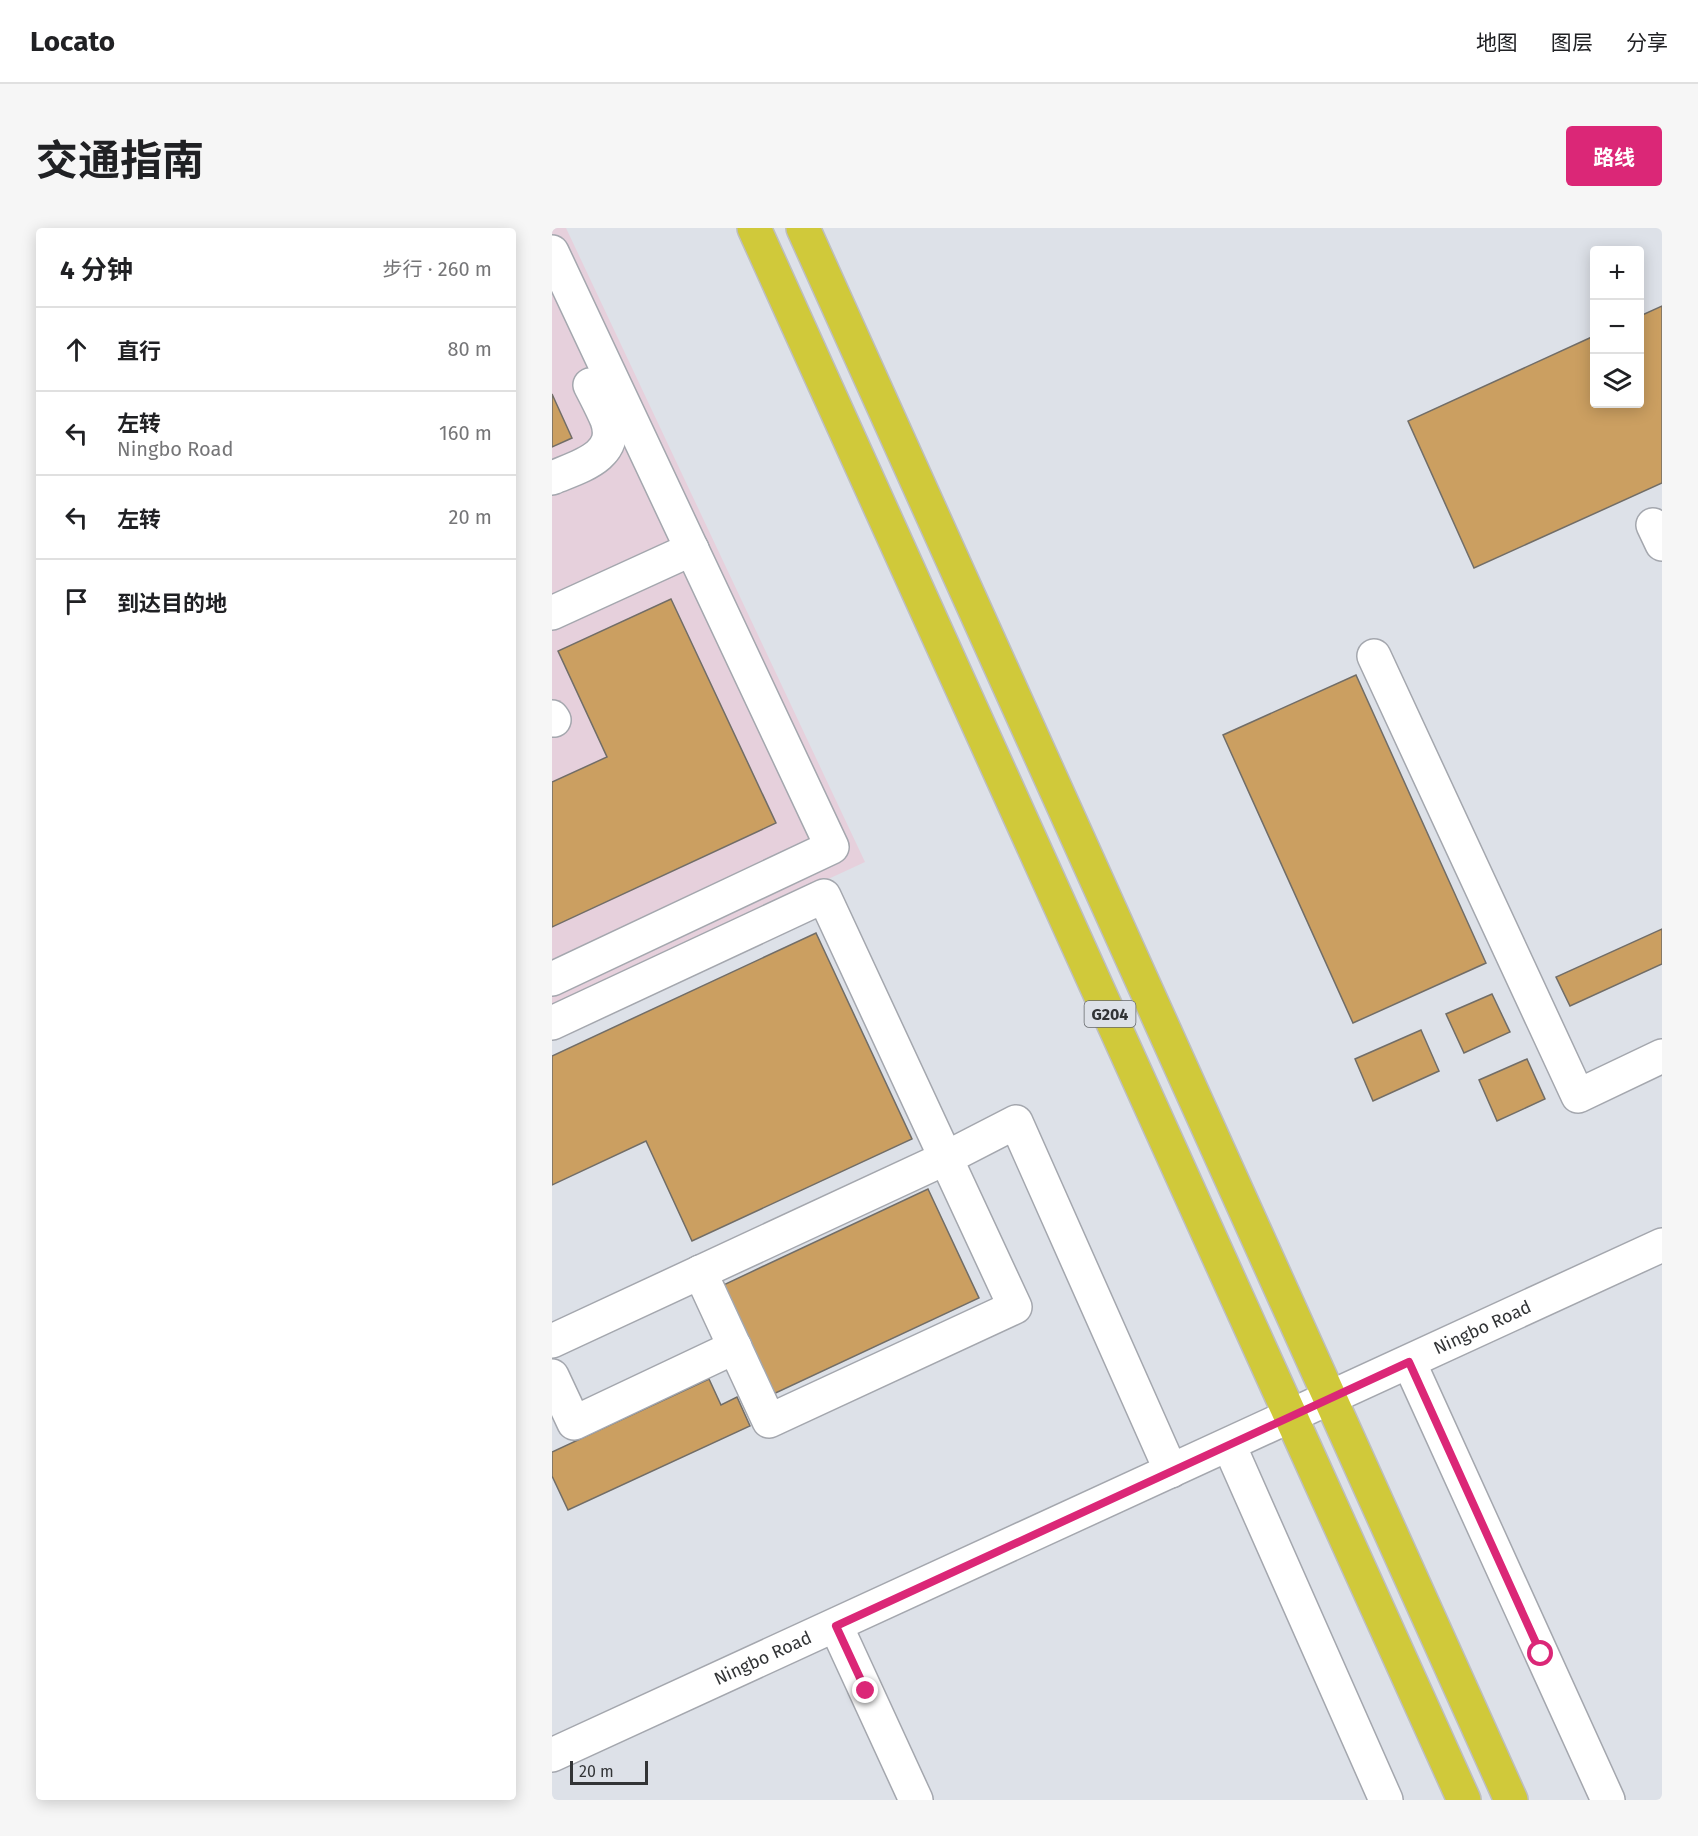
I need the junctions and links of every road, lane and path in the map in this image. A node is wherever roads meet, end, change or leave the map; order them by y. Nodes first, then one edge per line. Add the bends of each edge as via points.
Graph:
1 (754, 228) edge
2 (802, 228) edge
3 (552, 252) edge
4 (552, 305) edge
5 (552, 478) edge
6 (692, 549) junction
7 (552, 613) edge
8 (1374, 656) dead end
9 (552, 979) edge
10 (552, 1023) edge
11 (1662, 1056) edge
12 (946, 1158) junction
13 (1662, 1245) edge
14 (700, 1272) junction
15 (552, 1341) edge
16 (735, 1347) junction
17 (1409, 1362) junction
18 (552, 1376) edge
19 (1331, 1398) junction
20 (1291, 1416) junction
21 (1229, 1445) junction
22 (1171, 1471) junction
23 (836, 1626) junction
24 (552, 1755) edge
25 (916, 1800) edge
26 (1386, 1800) edge
27 (1464, 1800) edge
28 (1511, 1800) edge
29 (1608, 1800) edge

1 - 20 highway, G204
2 - 19 highway, G204
3 - 6 street
4 - 5 street via 608,423 609,440 599,457
6 - 7 street
6 - 9 street via 832,847
8 - 11 street via 1578,1096
10 - 12 street via 824,896
12 - 14 street
12 - 16 street via 1015,1307 769,1421
12 - 22 street via 1016,1122
13 - 17 street, Ningbo Road
14 - 15 street
14 - 16 street
16 - 18 street via 574,1423
17 - 19 street, Ningbo Road
17 - 29 street
19 - 20 street, Ningbo Road
19 - 28 highway, G204
20 - 21 street, Ningbo Road
20 - 27 highway, G204
21 - 22 street, Ningbo Road
21 - 26 street
22 - 23 street, Ningbo Road
23 - 24 street, Ningbo Road
23 - 25 street

